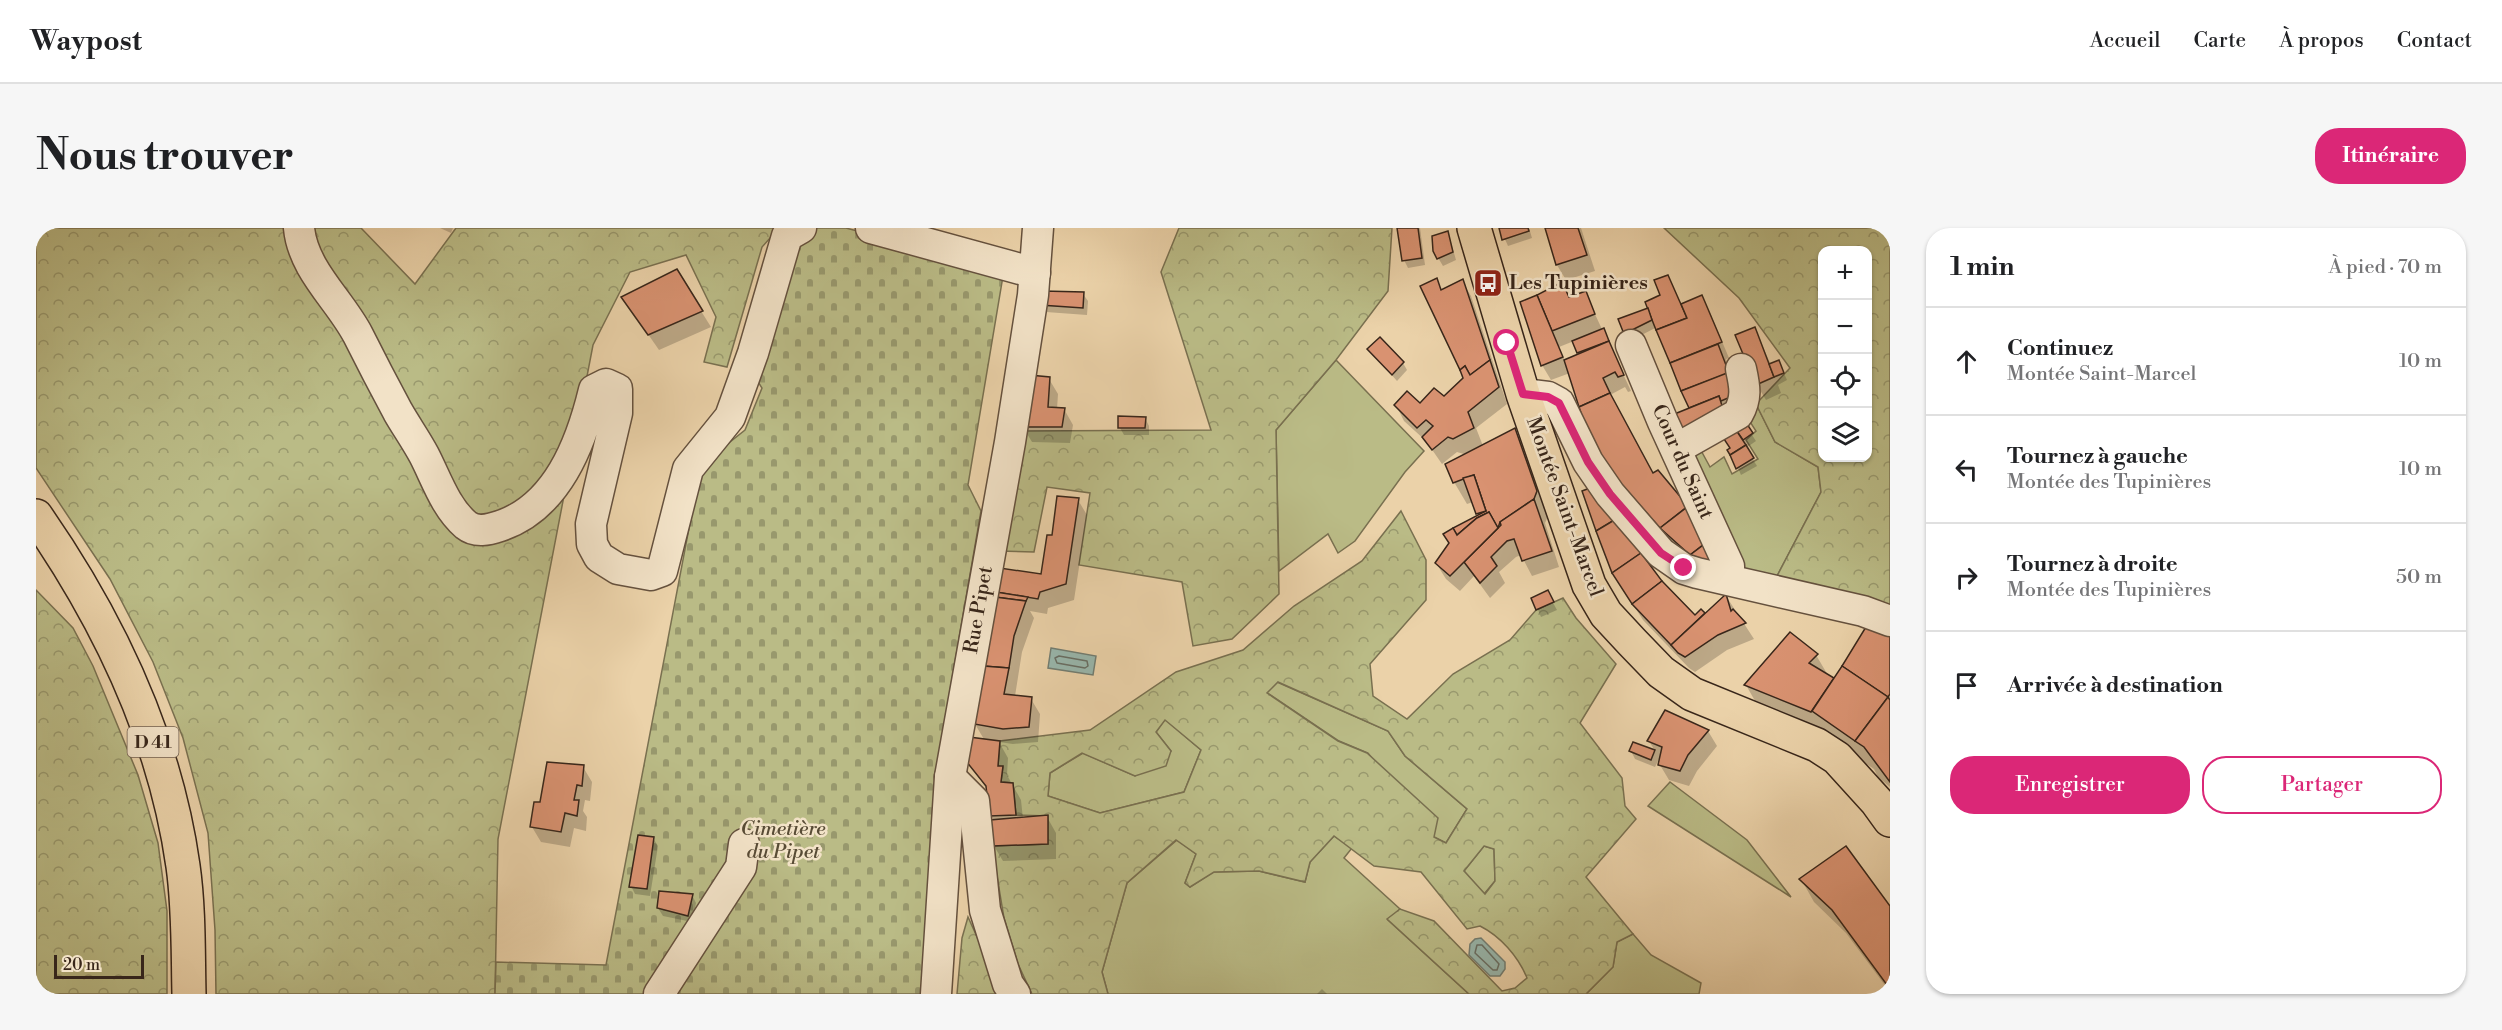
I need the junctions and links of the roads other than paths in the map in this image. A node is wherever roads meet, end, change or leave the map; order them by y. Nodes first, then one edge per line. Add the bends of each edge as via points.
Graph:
1 (299, 228) edge
2 (801, 228) edge
3 (871, 228) edge
4 (1038, 228) edge
5 (1474, 228) edge
6 (1035, 273) junction
7 (1631, 345) dead end
8 (1742, 369) dead end
9 (1523, 394) junction
10 (1676, 449) junction
11 (36, 516) edge
12 (1729, 579) junction
13 (1890, 621) edge
14 (950, 777) junction
15 (1890, 820) edge
16 (744, 844) dead end
17 (189, 994) edge
18 (659, 994) edge
19 (936, 994) edge
20 (1015, 994) edge

1 - 2 street via 316,274 356,332 445,499 466,525 479,531 512,522 532,508 568,464 587,419 594,390 606,384 617,389 617,413 591,524 591,544 598,557 618,569 651,575 662,571 688,469 730,417 787,236
3 - 6 street
4 - 6 street, Rue Pipet
5 - 9 main road, Montée Saint-Marcel
6 - 14 street, Rue Pipet via 1010,442
7 - 10 street, Cour du Saint
8 - 10 street via 1746,391 1738,414
9 - 12 street via 1548,397 1559,403 1588,462 1661,553 1684,568
9 - 15 main road, Montée Saint-Marcel via 1589,585 1606,614 1661,672 1692,694 1817,745 1837,758
10 - 12 street, Cour du Saint via 1729,566
11 - 17 main road, D 41 via 128,674 152,738 170,798 183,867
12 - 13 street
14 - 19 street, Rue Pipet
14 - 20 street via 974,801 985,910 1008,984
16 - 18 street via 741,867

